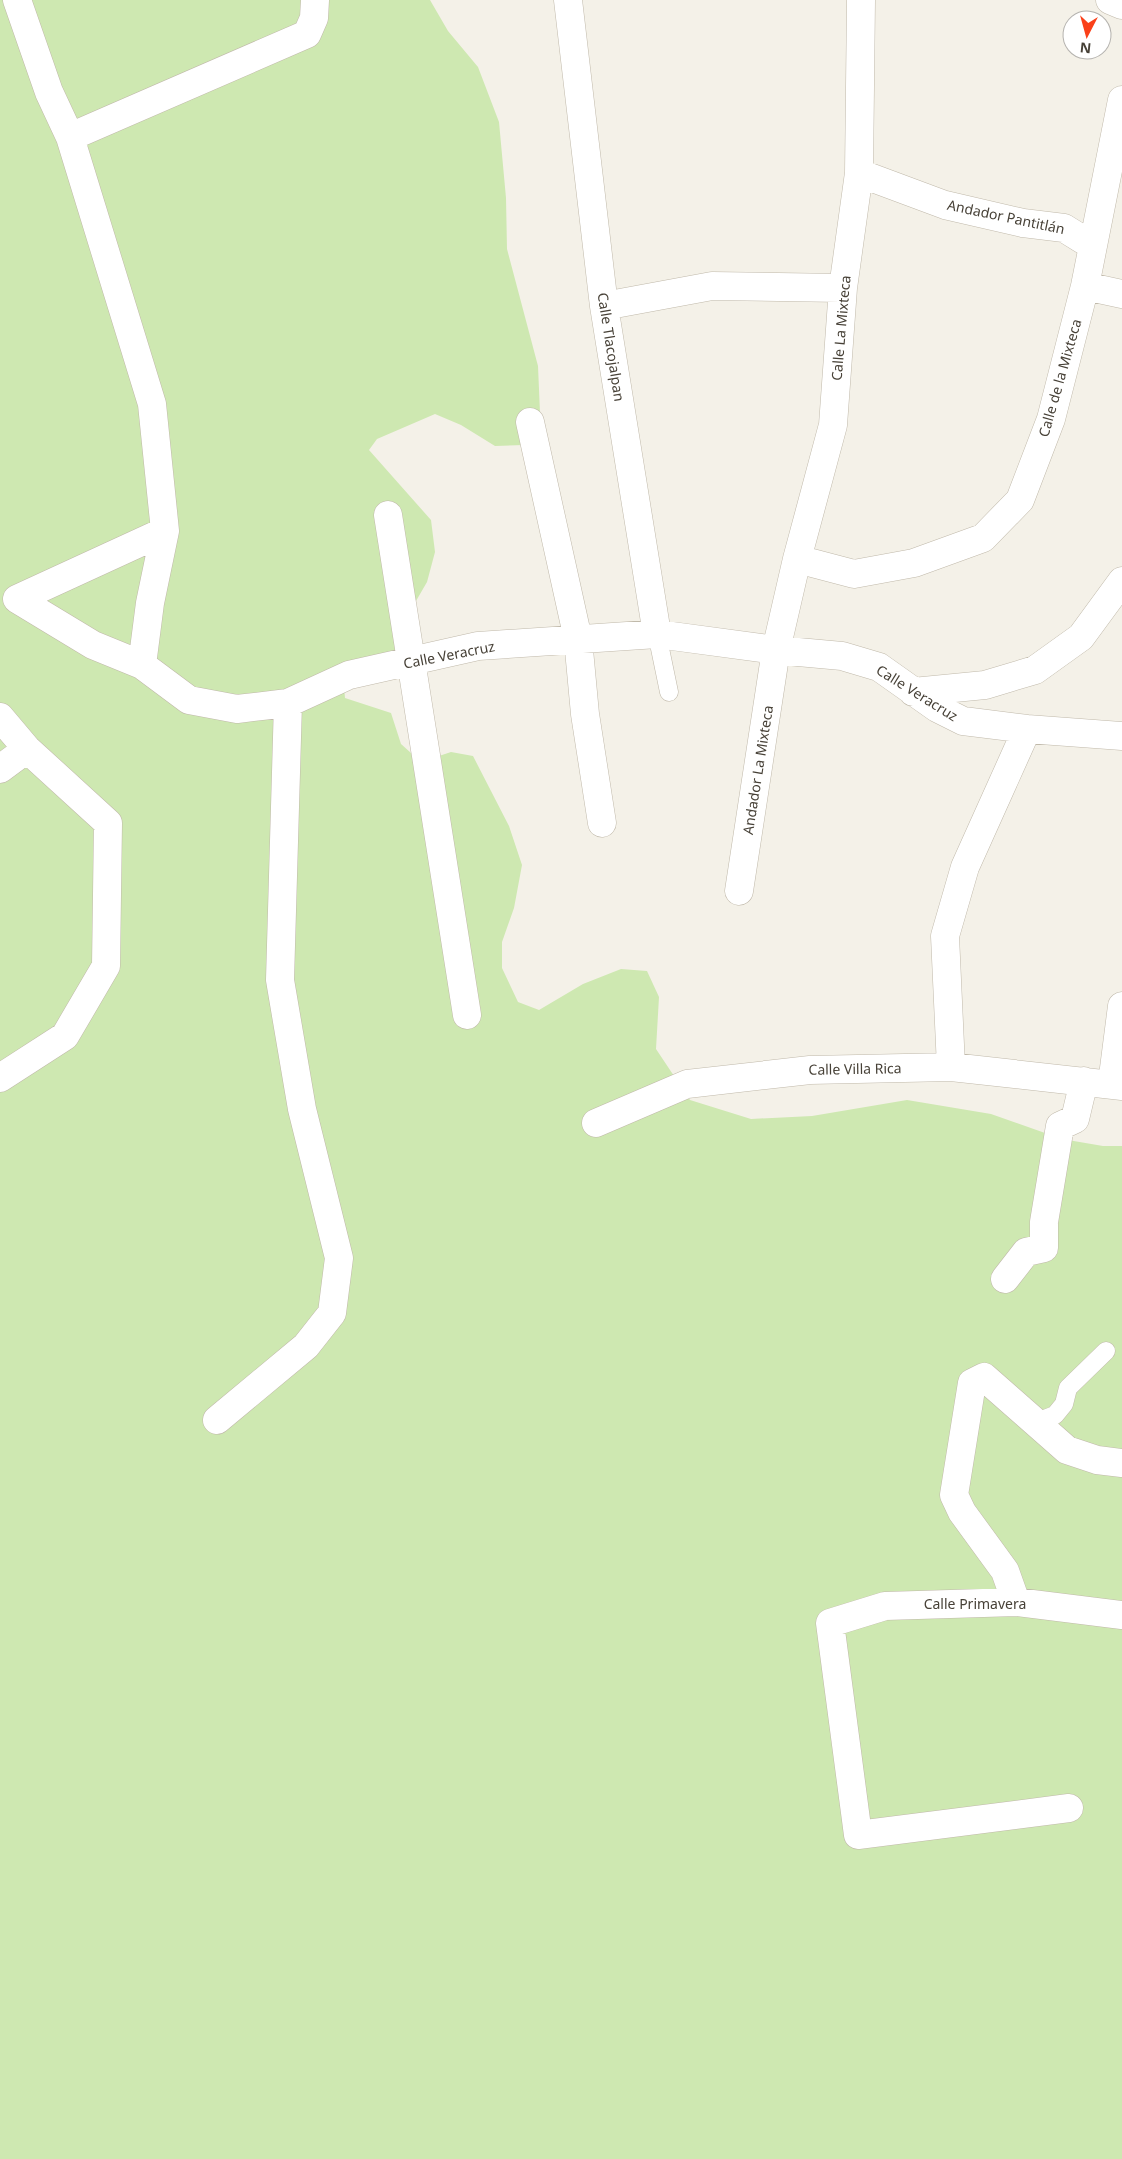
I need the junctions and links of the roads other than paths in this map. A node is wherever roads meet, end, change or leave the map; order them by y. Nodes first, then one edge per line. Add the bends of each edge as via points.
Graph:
1 (17, 0) edge
2 (315, 0) edge
3 (568, 0) edge
4 (861, 0) edge
5 (1110, 0) edge
6 (1122, 5) edge
7 (1122, 100) edge
8 (70, 137) junction
9 (860, 172) junction
10 (1093, 246) junction
11 (1085, 286) junction
12 (843, 288) junction
13 (1122, 294) edge
14 (604, 306) junction
15 (530, 422) dead end
16 (388, 515) dead end
17 (165, 531) junction
18 (797, 559) junction
19 (1122, 581) edge
20 (8, 600) edge
21 (657, 634) junction
22 (578, 639) junction
23 (776, 650) junction
24 (410, 662) junction
25 (142, 665) junction
26 (669, 692) dead end
27 (913, 692) junction
28 (288, 703) junction
29 (0, 717) edge
30 (1027, 730) junction
31 (1122, 736) edge
32 (27, 749) junction
33 (0, 769) edge
34 (602, 823) dead end
35 (739, 891) dead end
36 (1122, 1006) edge
37 (467, 1015) dead end
38 (951, 1067) junction
39 (0, 1078) edge
40 (1084, 1081) junction
41 (1117, 1085) edge
42 (596, 1123) dead end
43 (1005, 1279) dead end
44 (1106, 1350) dead end
45 (217, 1420) dead end
46 (1037, 1422) junction
47 (1122, 1464) edge
48 (1016, 1602) junction
49 (1121, 1617) edge
50 (1069, 1808) dead end

1 - 8 street via 49,92
2 - 8 street via 314,18 307,34
3 - 14 street, Calle Tlacojalpan
4 - 9 street, Calle La Mixteca
5 - 6 street
7 - 10 street, Calle de la Mixteca
8 - 17 street via 152,404
9 - 10 street, Andador Pantitlán via 945,205 1023,224 1064,228
9 - 12 street, Calle La Mixteca
10 - 11 street, Calle de la Mixteca
11 - 13 street
11 - 18 street, Calle de la Mixteca via 1051,419 1020,500 983,538 914,563 854,574
12 - 14 street via 712,286
12 - 18 street, Calle La Mixteca via 833,425
14 - 21 street, Calle Tlacojalpan
15 - 22 street
16 - 24 street
17 - 20 street, Calle Veracruz
17 - 25 street via 150,603
18 - 23 street, Calle La Mixteca
19 - 27 street via 1081,637 1035,670 985,685
20 - 25 street, Calle Veracruz via 92,644
21 - 22 street, Calle Veracruz
21 - 23 street, Calle Veracruz
21 - 26 lane, Calle Tlacojalpan
22 - 24 street, Calle Veracruz via 478,646
22 - 34 street via 585,714
23 - 27 street, Calle Veracruz via 842,656 879,667
23 - 35 street, Andador La Mixteca
24 - 28 street, Calle Veracruz via 349,675
24 - 37 street
25 - 28 street, Calle Veracruz via 189,700 237,709
27 - 30 street, Calle Veracruz via 963,721
28 - 45 street via 280,980 302,1109 339,1258 332,1313 306,1346
29 - 32 street
30 - 31 street, Calle Veracruz
30 - 38 street via 964,867 945,936
32 - 33 street
32 - 39 street via 108,824 106,966 65,1036
36 - 41 street
38 - 40 street, Calle Villa Rica
38 - 42 street, Calle Villa Rica via 810,1070 687,1084
40 - 41 street, Calle Villa Rica
40 - 43 street via 1075,1119 1060,1126 1044,1222 1044,1248 1026,1252
44 - 46 lane via 1068,1388 1064,1404 1055,1415
46 - 47 street via 1067,1450
46 - 48 street via 984,1377 972,1384 954,1495 962,1512 1005,1571
48 - 49 street, Calle Primavera
48 - 50 street, Calle Primavera via 885,1606 830,1623 858,1834

